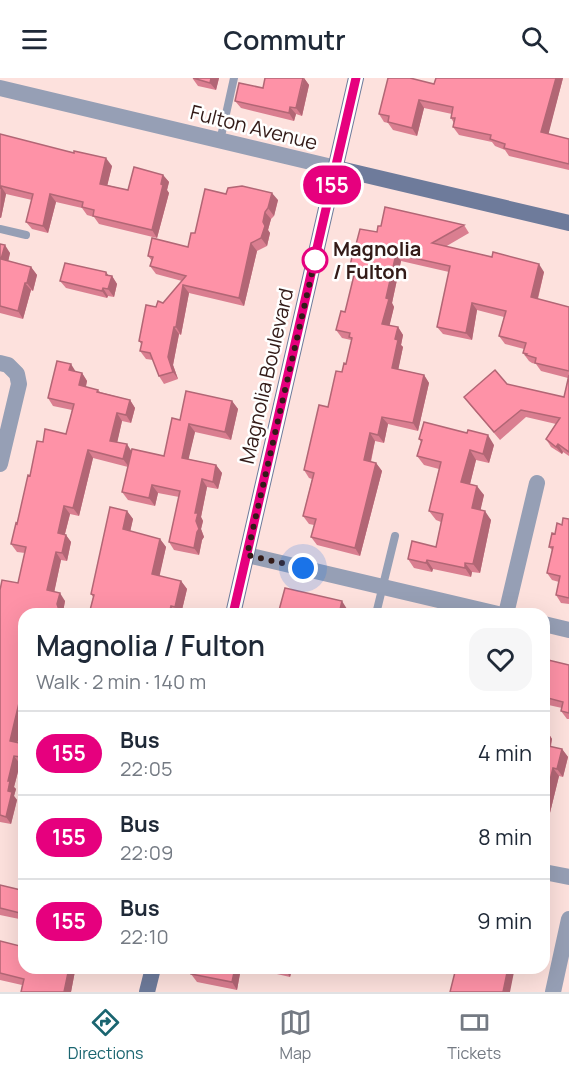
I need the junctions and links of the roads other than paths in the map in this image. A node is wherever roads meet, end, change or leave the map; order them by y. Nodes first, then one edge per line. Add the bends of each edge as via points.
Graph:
1 (234, 78) edge
2 (356, 78) edge
3 (0, 88) edge
4 (220, 141) junction
5 (336, 168) junction
6 (569, 223) edge
7 (0, 229) edge
8 (26, 236) dead end
9 (0, 363) edge
10 (0, 464) edge
11 (537, 483) dead end
12 (395, 536) dead end
13 (247, 555) junction
14 (382, 587) junction
15 (234, 608) edge
16 (377, 608) edge
17 (472, 608) edge
18 (507, 608) edge
19 (550, 625) edge
20 (569, 630) edge
21 (550, 873) edge
22 (569, 877) edge
23 (569, 919) edge
24 (152, 974) edge
25 (147, 992) edge
26 (553, 992) edge

1 - 4 lane
2 - 5 main road, Magnolia Boulevard
3 - 4 street, Fulton Avenue
4 - 5 street, Fulton Avenue
5 - 6 main road, Fulton Avenue
5 - 13 main road, Magnolia Boulevard
7 - 8 lane
9 - 10 street via 17,374 19,384
11 - 18 street
12 - 14 lane
13 - 14 street
13 - 15 main road, Magnolia Boulevard
14 - 16 lane
14 - 17 street
19 - 20 street
21 - 22 street
23 - 26 street
24 - 25 main road

